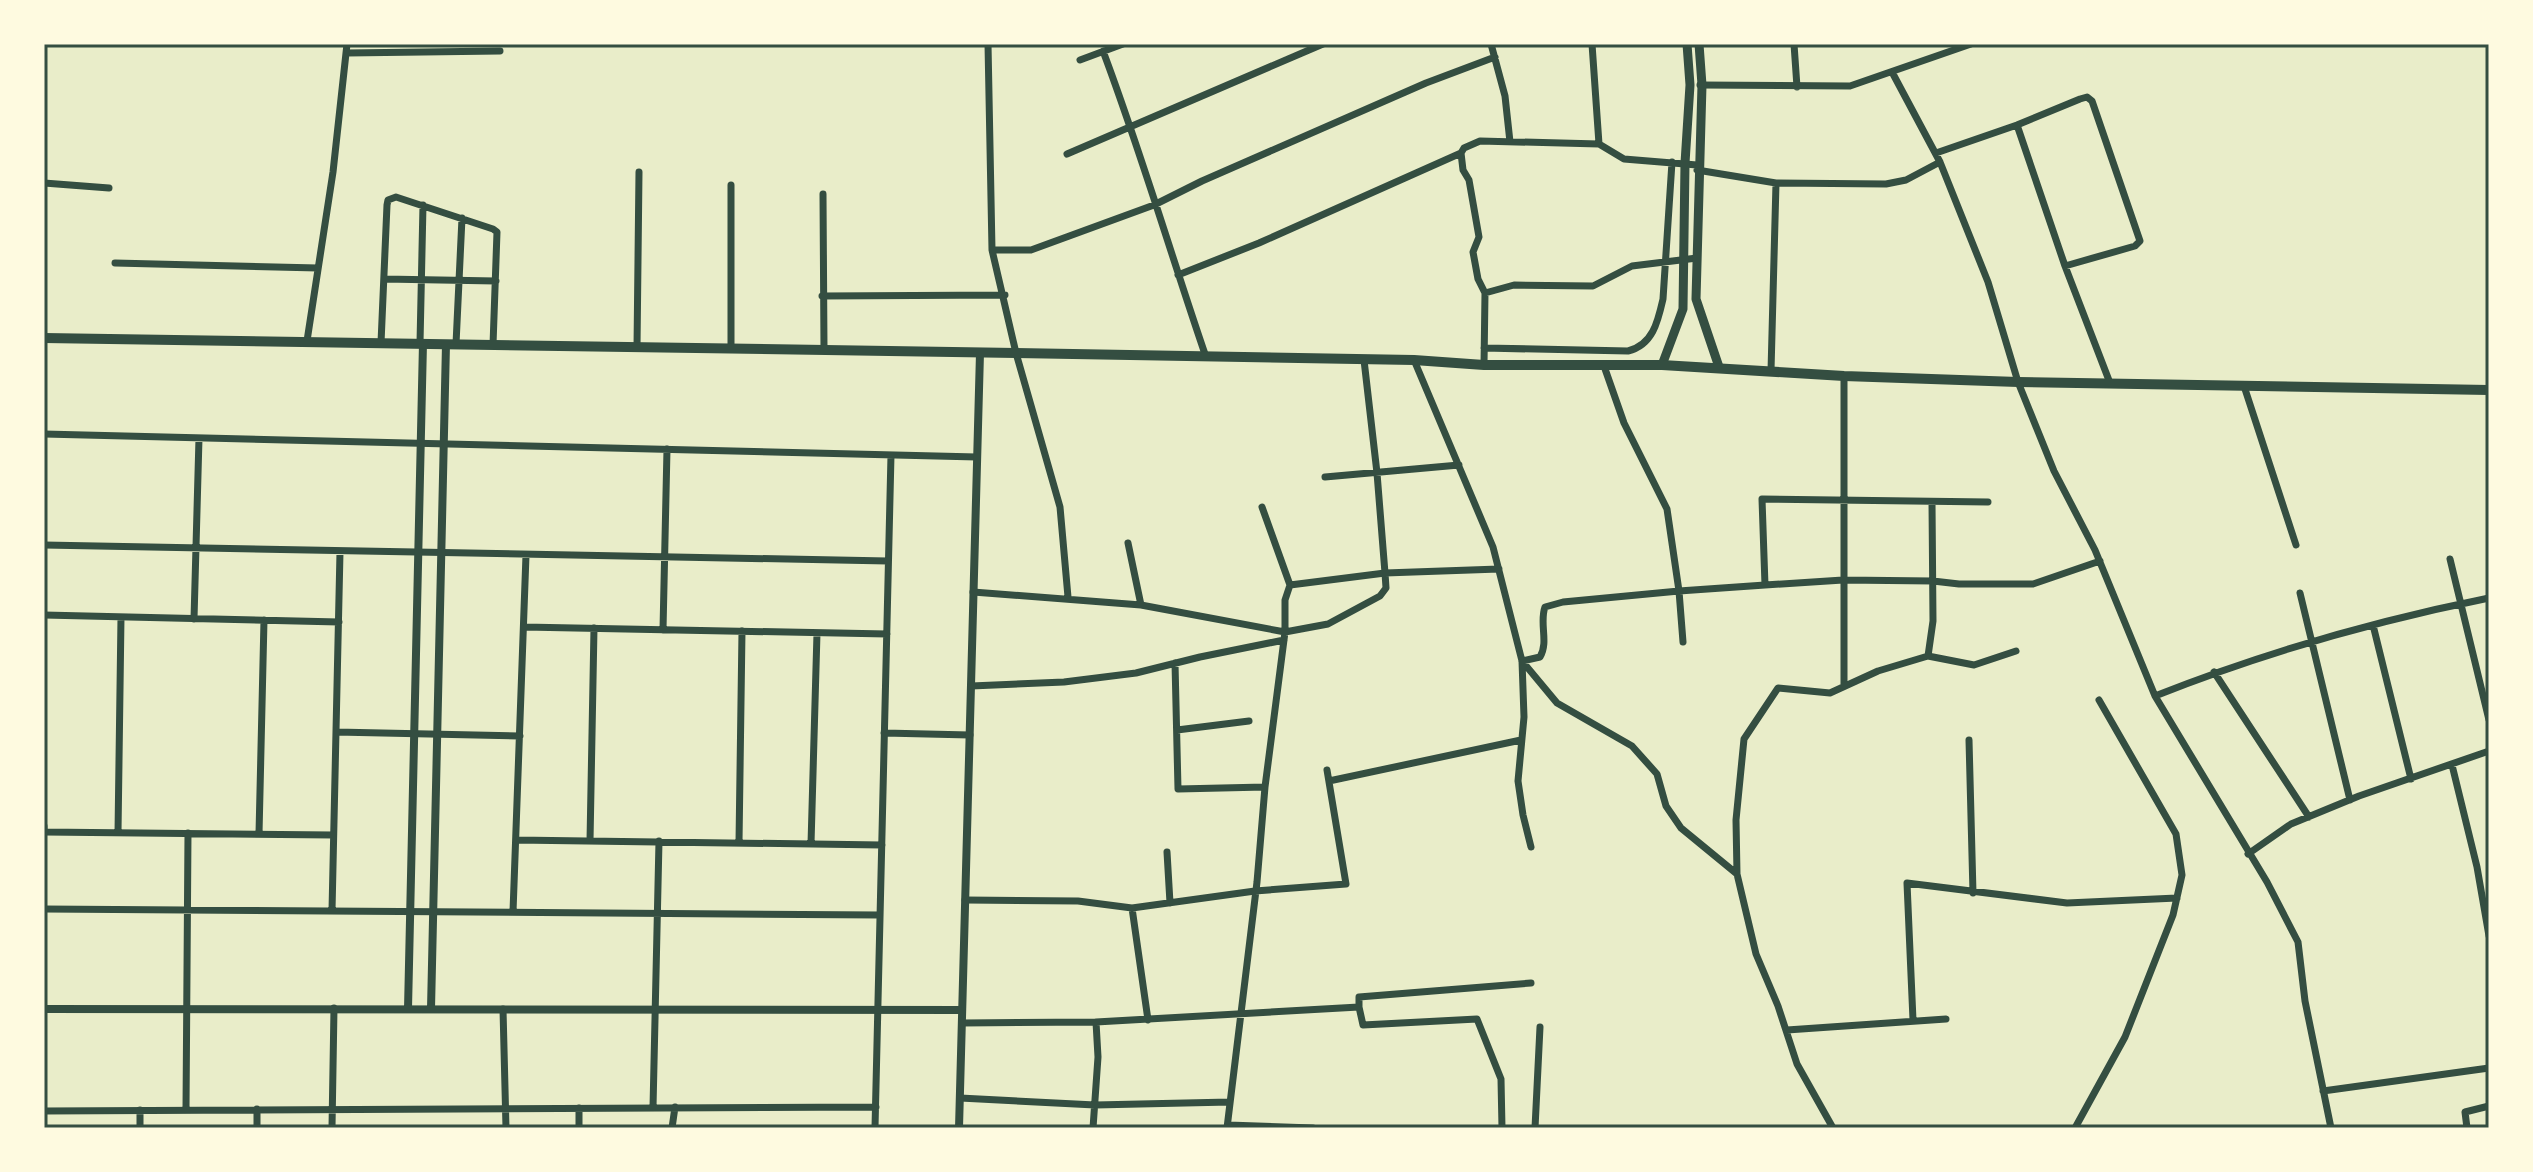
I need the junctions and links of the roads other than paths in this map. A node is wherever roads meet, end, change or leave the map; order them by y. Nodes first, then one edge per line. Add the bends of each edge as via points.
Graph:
1 (988, 44) edge
2 (1123, 44) edge
3 (1323, 44) edge
4 (1491, 44) edge
5 (1592, 44) edge
6 (1687, 44) edge
7 (1699, 44) edge
8 (1794, 44) edge
9 (1971, 44) edge
10 (347, 48) edge
11 (500, 51) dead end
12 (1103, 51) junction
13 (1495, 57) junction
14 (1080, 60) dead end
15 (1892, 72) junction
16 (1690, 85) junction
17 (1702, 85) junction
18 (1797, 87) junction
19 (2017, 125) junction
20 (1132, 126) junction
21 (1510, 142) junction
22 (1599, 144) junction
23 (1461, 153) junction
24 (1936, 153) junction
25 (1067, 154) dead end
26 (1672, 162) junction
27 (1940, 162) junction
28 (1685, 163) junction
29 (1697, 167) junction
30 (639, 172) dead end
31 (44, 183) edge
32 (1776, 183) junction
33 (731, 185) dead end
34 (109, 188) dead end
35 (823, 194) dead end
36 (423, 205) junction
37 (1154, 205) junction
38 (462, 218) junction
39 (992, 250) junction
40 (1685, 258) junction
41 (1697, 258) junction
42 (1664, 262) junction
43 (115, 263) dead end
44 (2065, 266) junction
45 (318, 268) junction
46 (1178, 275) junction
47 (384, 279) junction
48 (422, 280) junction
49 (459, 281) junction
50 (496, 281) junction
51 (1485, 293) junction
52 (1005, 295) junction
53 (822, 296) junction
54 (44, 338) edge
55 (307, 341) junction
56 (381, 343) junction
57 (422, 343) junction
58 (451, 344) junction
59 (493, 345) junction
60 (637, 348) junction
61 (1484, 348) junction
62 (731, 349) junction
63 (824, 349) junction
64 (980, 353) junction
65 (1016, 353) junction
66 (1206, 357) junction
67 (1364, 360) junction
68 (1414, 360) junction
69 (1484, 365) junction
70 (1662, 365) junction
71 (1604, 366) junction
72 (1719, 367) junction
73 (1771, 371) junction
74 (1844, 376) junction
75 (2018, 382) junction
76 (2110, 383) junction
77 (2244, 386) junction
78 (2489, 390) edge
79 (44, 434) edge
80 (199, 438) junction
81 (421, 443) junction
82 (444, 443) junction
83 (667, 449) junction
84 (891, 455) junction
85 (977, 457) junction
86 (1459, 465) junction
87 (1377, 473) junction
88 (1325, 477) dead end
89 (1842, 501) junction
90 (1932, 502) junction
91 (1988, 502) dead end
92 (1262, 507) dead end
93 (1128, 543) dead end
94 (44, 545) edge
95 (2296, 545) dead end
96 (196, 550) junction
97 (340, 552) junction
98 (417, 553) junction
99 (441, 554) junction
100 (526, 555) junction
101 (665, 557) junction
102 (2450, 559) dead end
103 (888, 561) junction
104 (2100, 561) junction
105 (1499, 569) junction
106 (1385, 573) junction
107 (1843, 580) junction
108 (1933, 581) junction
109 (1290, 585) junction
110 (1765, 585) junction
111 (1679, 591) junction
112 (973, 592) junction
113 (2300, 593) dead end
114 (1068, 597) junction
115 (2489, 598) edge
116 (2459, 604) junction
117 (1141, 605) junction
118 (44, 615) edge
119 (121, 617) junction
120 (194, 619) junction
121 (264, 620) junction
122 (339, 622) junction
123 (2373, 625) junction
124 (524, 627) junction
125 (594, 628) junction
126 (663, 630) junction
127 (742, 631) junction
128 (817, 633) junction
129 (887, 634) junction
130 (1285, 636) junction
131 (2311, 641) junction
132 (1683, 642) dead end
133 (2016, 651) dead end
134 (1928, 656) junction
135 (1522, 661) junction
136 (1175, 663) junction
137 (2214, 672) junction
138 (971, 686) junction
139 (1844, 686) junction
140 (2155, 696) junction
141 (2099, 700) dead end
142 (2489, 720) edge
143 (1249, 721) dead end
144 (1177, 730) junction
145 (336, 732) junction
146 (414, 733) junction
147 (884, 733) junction
148 (438, 734) junction
149 (970, 735) junction
150 (520, 736) junction
151 (1521, 740) junction
152 (1969, 740) dead end
153 (2489, 751) edge
154 (2452, 765) junction
155 (1327, 770) dead end
156 (2411, 779) junction
157 (1329, 781) junction
158 (1265, 787) junction
159 (2350, 800) junction
160 (2309, 817) junction
161 (44, 826) edge
162 (118, 833) junction
163 (188, 833) junction
164 (259, 834) junction
165 (333, 835) junction
166 (516, 840) junction
167 (590, 841) junction
168 (659, 841) junction
169 (739, 843) junction
170 (811, 844) junction
171 (882, 845) junction
172 (1531, 847) dead end
173 (1167, 852) dead end
174 (2248, 854) junction
175 (1737, 874) junction
176 (1255, 891) junction
177 (1973, 893) junction
178 (2177, 898) junction
179 (965, 900) junction
180 (1170, 903) junction
181 (1132, 908) junction
182 (44, 909) edge
183 (188, 910) junction
184 (410, 910) junction
185 (332, 911) junction
186 (434, 911) junction
187 (513, 912) junction
188 (658, 913) junction
189 (880, 915) junction
190 (2489, 936) edge
191 (1531, 983) dead end
192 (1359, 1007) junction
193 (334, 1008) junction
194 (44, 1009) edge
195 (186, 1009) junction
196 (408, 1009) junction
197 (431, 1009) junction
198 (503, 1009) junction
199 (655, 1010) junction
200 (878, 1010) junction
201 (962, 1010) junction
202 (1240, 1016) junction
203 (1946, 1019) dead end
204 (1148, 1020) junction
205 (1913, 1020) junction
206 (1096, 1022) junction
207 (962, 1023) junction
208 (1540, 1027) dead end
209 (1787, 1030) junction
210 (2489, 1068) edge
211 (2323, 1091) junction
212 (960, 1098) junction
213 (1230, 1102) junction
214 (1095, 1105) junction
215 (2489, 1106) edge
216 (675, 1107) junction
217 (876, 1107) junction
218 (579, 1108) junction
219 (653, 1108) junction
220 (257, 1109) junction
221 (506, 1109) junction
222 (140, 1110) junction
223 (186, 1110) junction
224 (333, 1110) junction
225 (44, 1111) edge
226 (1228, 1127) edge
227 (140, 1128) edge
228 (257, 1128) edge
229 (332, 1128) edge
230 (506, 1128) edge
231 (579, 1128) edge
232 (672, 1128) edge
233 (875, 1128) edge
234 (959, 1128) edge
235 (1093, 1128) edge
236 (1313, 1128) edge
237 (1502, 1128) edge
238 (1535, 1128) edge
239 (1833, 1128) edge
240 (2075, 1128) edge
241 (2331, 1128) edge
242 (2467, 1128) edge

1 - 39 street
2 - 12 street
3 - 20 street
4 - 13 street
5 - 22 street
6 - 16 main road
7 - 17 main road
8 - 18 street
9 - 15 street
10 - 11 street
10 - 45 street
12 - 14 street
12 - 20 street
13 - 21 street
13 - 37 street
15 - 18 street via 1850,86
15 - 24 street
16 - 17 street
16 - 28 main road
17 - 18 street
17 - 29 main road
19 - 24 street
19 - 44 street
19 - 44 street via 2080,99 2092,101 2139,233 2135,246
20 - 25 street
20 - 37 street
21 - 22 street
21 - 23 street via 1480,141
22 - 26 street via 1624,159
23 - 46 street
23 - 51 street via 1479,237 1473,252
24 - 27 street
26 - 28 street
26 - 42 street
27 - 32 street via 1886,184
27 - 75 street via 1988,282
28 - 29 street
28 - 40 main road
29 - 32 street
29 - 41 main road
30 - 60 street
31 - 34 street
32 - 73 street
33 - 62 street
35 - 53 street
36 - 38 street
36 - 47 street via 396,197 388,200
36 - 48 street
37 - 39 street via 1031,250
37 - 46 street
38 - 49 street
38 - 50 street via 497,232
39 - 52 street
40 - 41 street
40 - 42 street
40 - 70 main road via 1683,309
41 - 72 main road via 1696,299
42 - 51 street via 1632,266 1593,286 1514,285
42 - 61 street via 1659,318 1638,349
43 - 45 street
44 - 76 street
45 - 55 street
46 - 66 street
47 - 48 street
47 - 56 street
48 - 49 street
48 - 57 street
49 - 50 street
49 - 58 street
50 - 59 street
51 - 61 street
52 - 53 street
52 - 65 street
53 - 63 street
54 - 55 main road
55 - 56 main road
56 - 57 main road
57 - 58 main road
57 - 81 street
58 - 59 main road
58 - 82 street
59 - 60 main road
60 - 62 main road
61 - 69 street
62 - 63 main road
63 - 64 main road
64 - 65 main road
64 - 85 street
65 - 66 main road
65 - 114 street via 1060,507
66 - 67 main road
67 - 68 main road
67 - 87 street
68 - 69 main road
68 - 86 street
69 - 71 main road
70 - 71 main road
70 - 72 main road
71 - 111 street via 1624,423 1667,509
72 - 73 main road
73 - 74 main road
74 - 75 main road
74 - 89 street
75 - 76 main road
75 - 104 street via 2054,471
76 - 77 main road
77 - 78 main road
77 - 95 street
79 - 80 street
80 - 81 street
80 - 96 street
81 - 82 street
81 - 98 street
82 - 83 street
82 - 99 street
83 - 84 street
83 - 101 street
84 - 85 street
84 - 103 street
85 - 112 street
86 - 87 street
86 - 105 street
87 - 88 street
87 - 106 street
89 - 90 street
89 - 107 street
89 - 110 street via 1762,499
90 - 91 street
90 - 108 street
92 - 109 street
93 - 117 street
94 - 96 street
96 - 97 street
96 - 120 street
97 - 98 street
97 - 122 street
98 - 99 street
98 - 146 street
99 - 100 street
99 - 148 street
100 - 101 street
100 - 124 street
101 - 103 street
101 - 126 street
102 - 116 street
103 - 129 street
104 - 108 street via 2033,584
104 - 140 street
105 - 106 street
105 - 135 street
106 - 109 street
106 - 130 street via 1386,588 1380,596 1328,624
107 - 108 street
107 - 110 street
107 - 139 street
108 - 134 street
109 - 130 street
110 - 111 street
111 - 132 street
111 - 135 street via 1551,603 1542,614 1544,650 1540,657
112 - 114 street
112 - 138 street
113 - 131 street
114 - 117 street
115 - 116 street
116 - 123 street
116 - 142 street
117 - 130 street
118 - 119 street
119 - 120 street
119 - 162 street
120 - 121 street
121 - 122 street
121 - 164 street
122 - 145 street
123 - 131 street
123 - 156 street
124 - 125 street
124 - 150 street
125 - 126 street
125 - 167 street
126 - 127 street
127 - 128 street
127 - 169 street
128 - 129 street
128 - 170 street
129 - 147 street
130 - 136 street
130 - 158 street
131 - 137 street
131 - 159 street
133 - 134 street via 1974,665
134 - 139 street
135 - 151 street
135 - 175 street via 1557,703 1632,746 1657,774 1666,806 1681,828
136 - 138 street via 1064,682
136 - 144 street
137 - 140 street
137 - 160 street
138 - 149 street
139 - 175 street via 1830,693 1778,688 1744,739
140 - 174 street
141 - 178 street via 2176,834 2182,875
143 - 144 street
144 - 158 street via 1178,789
145 - 146 street
145 - 165 street
146 - 148 street
146 - 184 street
147 - 149 street
147 - 171 street
148 - 150 street
148 - 186 street
149 - 179 street
150 - 166 street
151 - 157 street
151 - 172 street via 1518,781
152 - 177 street
153 - 154 street
154 - 156 street
154 - 190 street
155 - 157 street
156 - 159 street
157 - 176 street via 1346,884
158 - 176 street
159 - 160 street
160 - 174 street
161 - 162 street via 44,832
162 - 163 street
163 - 164 street
163 - 183 street
164 - 165 street
165 - 185 street
166 - 167 street
166 - 187 street
167 - 168 street
168 - 169 street
168 - 188 street
169 - 170 street
170 - 171 street
171 - 189 street
173 - 180 street
174 - 211 street via 2298,942
175 - 209 street via 1756,954
176 - 180 street
176 - 202 street
177 - 178 street via 2067,903
177 - 205 street via 1907,883
178 - 240 street via 2125,1037
179 - 181 street via 1078,901
179 - 201 street
180 - 181 street
181 - 204 street
182 - 183 street
183 - 185 street
183 - 195 street
184 - 185 street
184 - 186 street
184 - 196 street
186 - 187 street
186 - 197 street
187 - 188 street
188 - 189 street
188 - 199 street
189 - 200 street
191 - 192 street via 1359,997
192 - 202 street
192 - 237 street via 1363,1025 1477,1019 1501,1079
193 - 195 street
193 - 196 street
193 - 224 street
194 - 195 street
195 - 223 street
196 - 197 street
197 - 198 street
198 - 199 street
198 - 221 street
199 - 200 street
199 - 219 street
200 - 201 street
200 - 217 street
201 - 207 street
202 - 204 street
202 - 213 street
203 - 205 street
204 - 206 street
205 - 209 street
206 - 207 street
206 - 214 street
207 - 212 street
208 - 238 street
209 - 239 street via 1797,1064
210 - 211 street
211 - 241 street
212 - 214 street
212 - 234 street
213 - 214 street
213 - 226 street
214 - 235 street
215 - 242 street via 2465,1112
216 - 217 street
216 - 219 street
216 - 232 street
217 - 233 street
218 - 219 street
218 - 221 street
218 - 231 street
220 - 223 street
220 - 224 street
220 - 228 street
221 - 224 street
221 - 230 street
222 - 223 street
222 - 225 street
222 - 227 street
224 - 229 street
226 - 236 street

